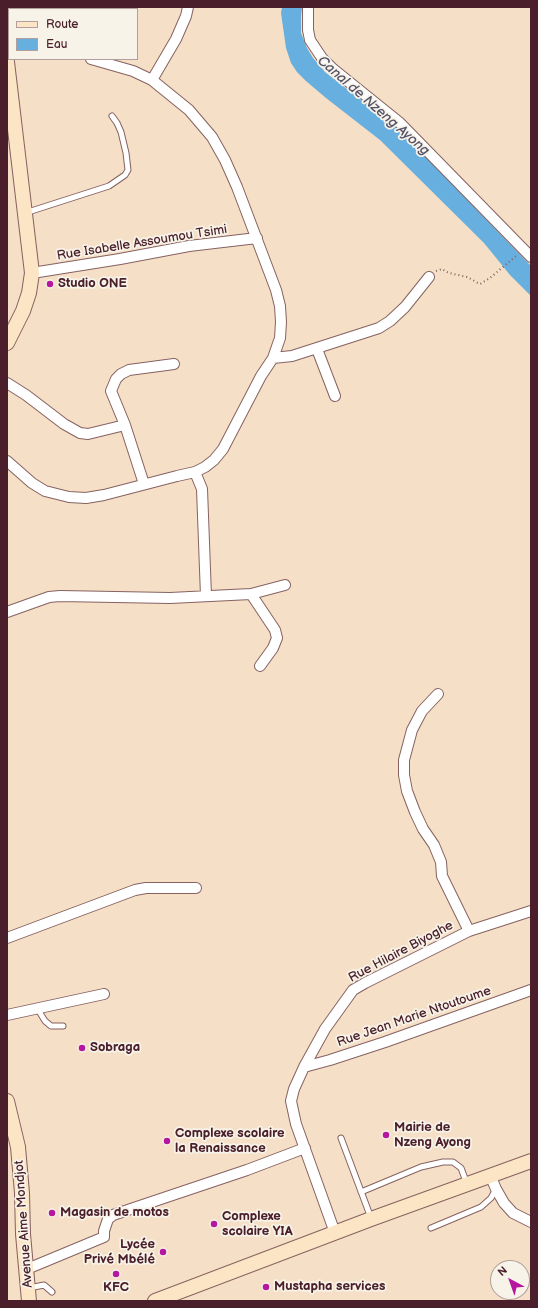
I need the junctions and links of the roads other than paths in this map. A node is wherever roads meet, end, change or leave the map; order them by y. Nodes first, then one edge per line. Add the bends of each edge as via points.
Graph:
1 (188, 7) edge
2 (308, 7) edge
3 (94, 60) edge
4 (7, 62) edge
5 (152, 80) junction
6 (112, 116) dead end
7 (24, 213) junction
8 (257, 238) junction
9 (531, 257) edge
10 (32, 273) junction
11 (429, 277) road end
12 (7, 342) edge
13 (317, 349) junction
14 (273, 358) junction
15 (174, 364) dead end
16 (7, 383) edge
17 (335, 396) dead end
18 (124, 425) junction
19 (7, 461) edge
20 (195, 472) junction
21 (144, 484) junction
22 (286, 585) dead end
23 (252, 594) junction
24 (206, 596) junction
25 (7, 612) edge
26 (260, 666) dead end
27 (438, 694) dead end
28 (196, 888) dead end
29 (531, 911) edge
30 (469, 931) junction
31 (7, 938) edge
32 (531, 990) edge
33 (104, 994) dead end
34 (37, 1008) junction
35 (7, 1015) edge
36 (63, 1026) dead end
37 (304, 1067) junction
38 (7, 1102) edge
39 (340, 1138) dead end
40 (305, 1148) junction
41 (531, 1161) edge
42 (490, 1175) junction
43 (466, 1184) junction
44 (496, 1189) junction
45 (361, 1192) junction
46 (371, 1219) junction
47 (531, 1222) edge
48 (431, 1228) dead end
49 (335, 1233) junction
50 (26, 1269) junction
51 (52, 1292) dead end
52 (28, 1294) edge
53 (156, 1301) edge

1 - 5 street via 176,39
2 - 9 street via 310,40 322,58 400,123
3 - 5 street via 133,71
4 - 7 main road
5 - 8 street via 189,110 212,137 226,160
6 - 7 lane via 121,132 126,152 128,170 125,175 109,186
7 - 10 main road
8 - 10 street, Rue Isabelle Assoumou Tsimi via 190,246
8 - 14 street via 280,306 280,338
10 - 12 main road via 23,311
11 - 13 street via 390,321 379,328
13 - 14 street
13 - 17 street
14 - 20 street via 223,449 214,460
15 - 18 street via 129,370 116,380 111,391
16 - 18 street via 80,433 88,434
18 - 21 street
19 - 21 street via 45,491 69,497 104,496
20 - 21 street
20 - 24 street via 202,489
22 - 23 street
23 - 24 street
23 - 26 street via 275,630 277,638
24 - 25 street via 60,596 49,597
27 - 30 street via 422,711 412,730 404,760 404,775 415,812 434,845 442,876
28 - 31 street via 135,890
29 - 30 street, Rue Hilaire Biyoghe
30 - 37 street, Rue Hilaire Biyoghe via 353,990 325,1029
32 - 37 street, Rue Jean Marie Ntoutoume via 385,1042
33 - 34 street
34 - 35 street
34 - 36 lane via 51,1026
37 - 40 street, Rue Hilaire Biyoghe via 291,1101
38 - 50 main road, Avenue Aime Mondjot via 18,1147
39 - 45 lane
40 - 49 street, Rue Hilaire Biyoghe
40 - 50 street via 113,1215 108,1219 104,1237
41 - 42 main road
42 - 43 main road
42 - 44 street
43 - 45 lane via 461,1168 453,1162 443,1162 421,1166
43 - 46 main road
44 - 47 street via 513,1212
44 - 48 lane via 481,1207
45 - 46 lane
46 - 49 main road
49 - 53 main road
50 - 52 main road, Avenue Aime Mondjot
51 - 52 lane via 44,1285

